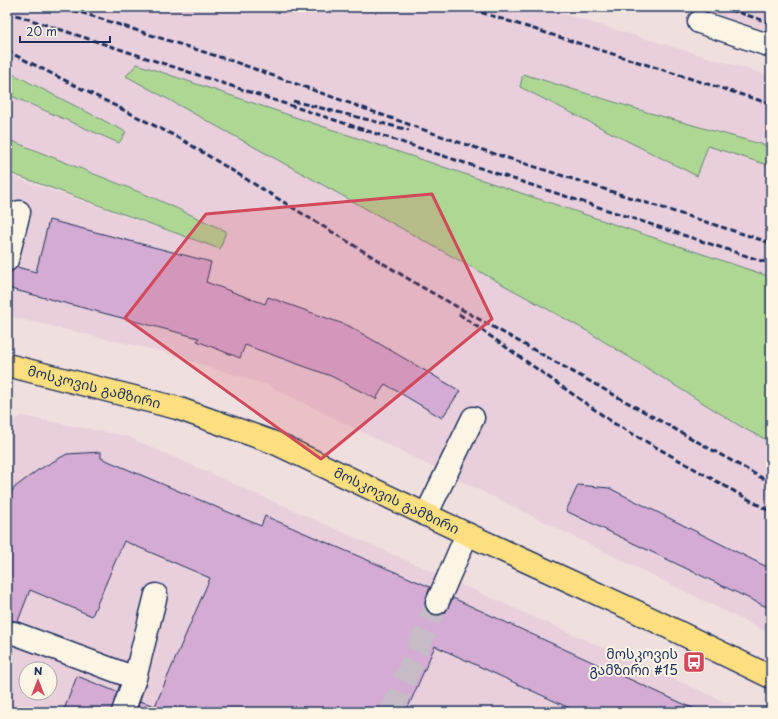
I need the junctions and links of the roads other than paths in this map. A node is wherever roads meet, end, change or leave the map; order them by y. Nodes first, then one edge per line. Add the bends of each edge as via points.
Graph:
1 (698, 22) dead end
2 (771, 46) edge
3 (19, 212) dead end
4 (7, 260) edge
5 (7, 365) edge
6 (473, 418) dead end
7 (426, 515) junction
8 (467, 534) junction
9 (156, 595) dead end
10 (437, 603) tunnel mouth
11 (14, 633) dead end
12 (771, 677) edge
13 (135, 678) junction
14 (123, 712) edge

1 - 2 lane
3 - 4 lane
5 - 7 main road, მოსკოვის გამზირი via 178,408 275,443
6 - 7 lane
7 - 8 main road, მოსკოვის გამზირი
8 - 10 lane
8 - 12 main road, მოსკოვის გამზირი
9 - 13 lane
11 - 13 lane
13 - 14 lane

